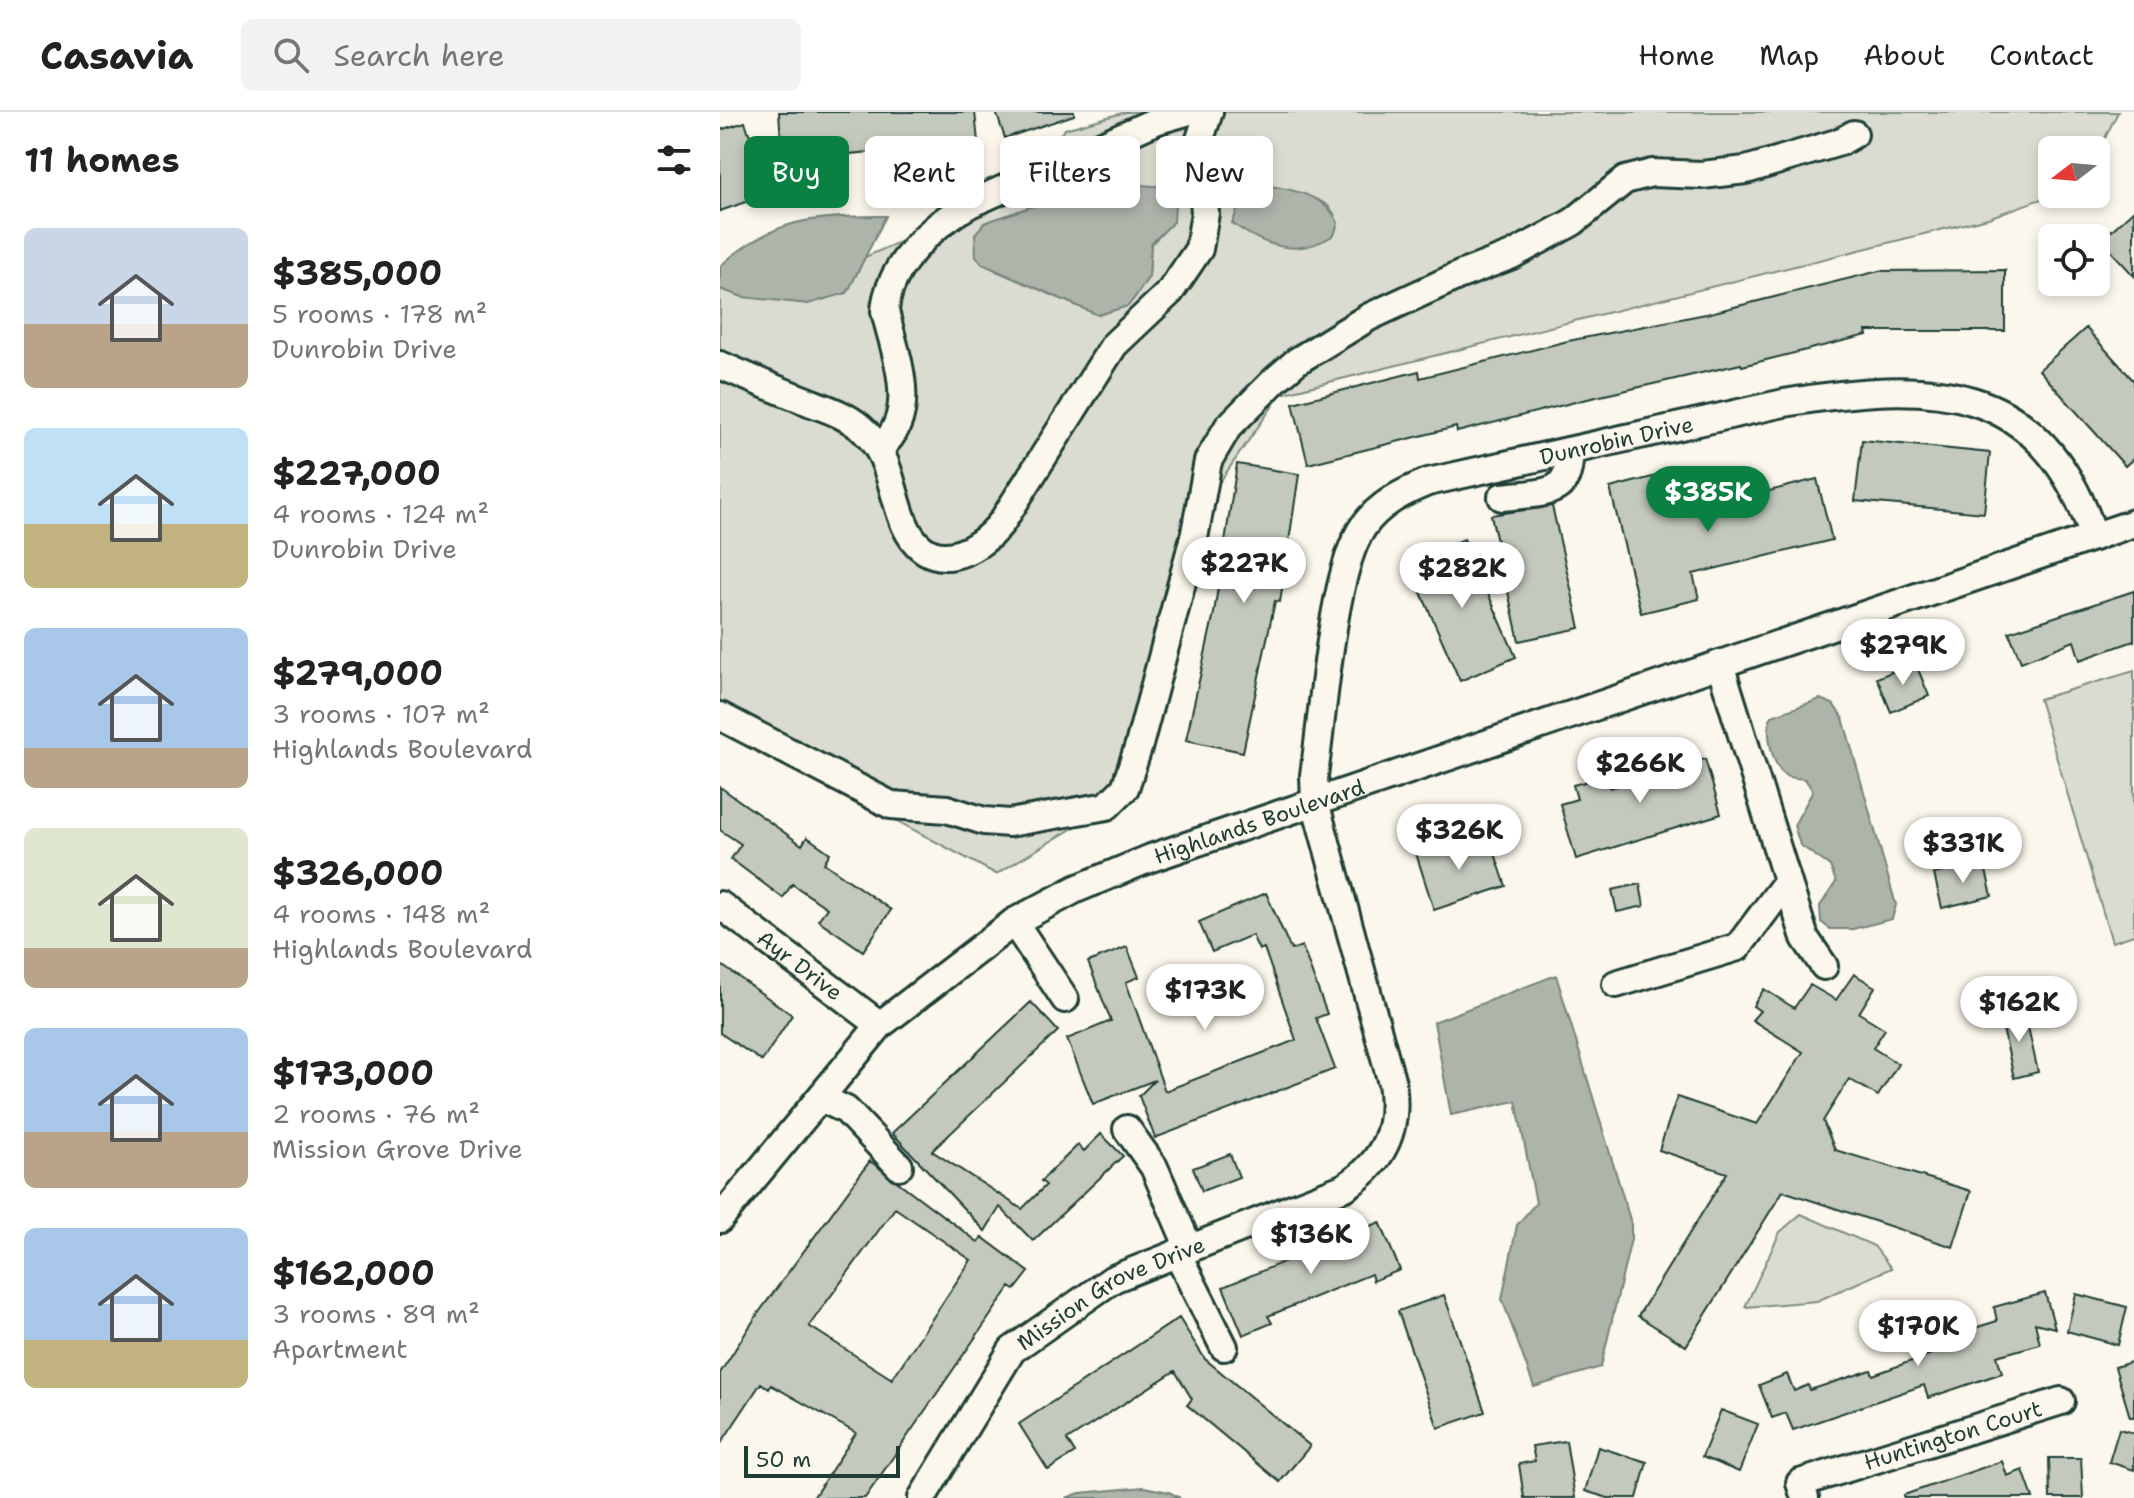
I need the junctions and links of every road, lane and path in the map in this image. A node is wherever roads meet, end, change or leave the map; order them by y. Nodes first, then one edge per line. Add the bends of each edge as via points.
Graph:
1 (1186, 112) edge
2 (1209, 112) edge
3 (1854, 134) dead end
4 (720, 365) edge
5 (880, 448) junction
6 (1569, 451) junction
7 (1502, 497) dead end
8 (2134, 523) edge
9 (2094, 537) junction
10 (1720, 664) junction
11 (720, 716) edge
12 (1315, 802) junction
13 (1786, 883) junction
14 (720, 905) edge
15 (1014, 922) junction
16 (1824, 966) dead end
17 (1616, 984) dead end
18 (1065, 999) dead end
19 (880, 1025) junction
20 (823, 1099) junction
21 (1127, 1129) dead end
22 (899, 1166) dead end
23 (721, 1216) edge
24 (1183, 1251) junction
25 (1224, 1347) dead end
26 (2061, 1401) dead end
27 (1802, 1491) edge
28 (922, 1498) edge

1 - 5 street via 970,204 921,242 886,300 902,412 895,434
2 - 5 street via 1200,139 1205,213 1199,249 1170,292 1114,345 988,540 955,556 934,554 922,546 905,525
3 - 11 street via 1746,170 1652,173 1625,180 1555,233 1369,317 1286,371 1228,427 1211,452 1136,756 1125,788 1107,806 1009,823 947,809 891,805
4 - 5 street via 845,416
6 - 7 street via 1565,482 1553,490
6 - 9 street, Dunrobin Drive via 1836,394 1961,397 2011,415 2054,454 2082,501
6 - 12 street, Dunrobin Drive via 1413,488 1383,506 1360,530 1338,603 1314,775
8 - 9 street, Highlands Boulevard
9 - 10 street, Highlands Boulevard
10 - 12 street, Highlands Boulevard
10 - 13 street
12 - 15 street, Highlands Boulevard via 1113,872
12 - 24 street, Mission Grove Drive via 1392,1083 1391,1136 1374,1163 1345,1187
13 - 16 street via 1805,938
13 - 17 street via 1738,947
14 - 19 street, Ayr Drive
15 - 18 street
15 - 19 street, Highlands Boulevard
19 - 20 street, Highlands Boulevard
20 - 22 street via 846,1110
20 - 23 street, Highlands Boulevard
21 - 24 street via 1154,1167
24 - 25 street
24 - 28 street, Mission Grove Drive via 1113,1279 1012,1350
26 - 27 street, Huntington Court

